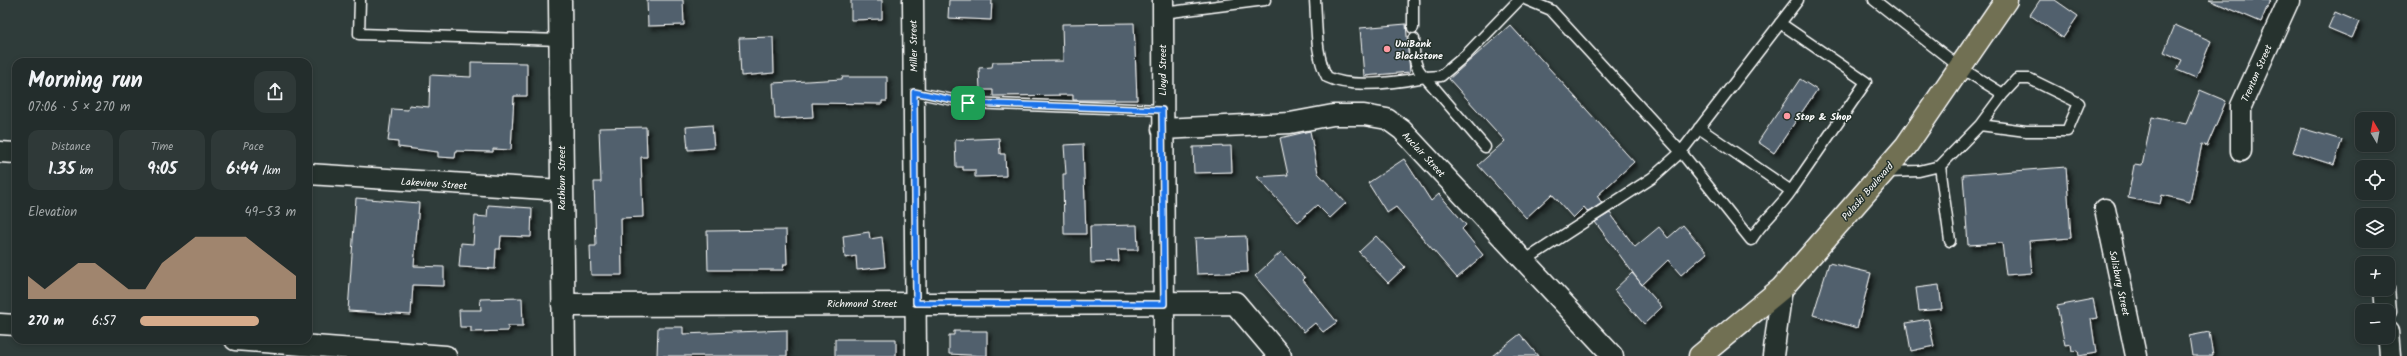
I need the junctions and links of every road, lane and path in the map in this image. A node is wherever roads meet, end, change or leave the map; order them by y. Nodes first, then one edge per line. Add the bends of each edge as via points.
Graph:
1 (360, 0) edge
2 (560, 0) edge
3 (913, 0) edge
4 (1266, 0) edge
5 (1315, 0) edge
6 (1413, 0) edge
7 (1519, 0) edge
8 (1527, 0) edge
9 (1798, 0) edge
10 (1874, 0) edge
11 (2006, 0) edge
12 (2289, 0) edge
13 (1163, 7) edge
14 (1780, 23) junction
15 (1413, 28) dead end
16 (1414, 39) dead end
17 (560, 40) junction
18 (1961, 68) junction
19 (1425, 77) junction
20 (914, 92) junction
21 (2003, 94) junction
22 (1162, 120) junction
23 (1980, 125) junction
24 (1699, 128) junction
25 (1485, 147) dead end
26 (2241, 151) dead end
27 (0, 152) edge
28 (1681, 152) junction
29 (12, 153) edge
30 (1940, 166) junction
31 (1883, 172) junction
32 (312, 174) edge
33 (561, 190) junction
34 (1791, 191) junction
35 (2105, 209) dead end
36 (1950, 242) dead end
37 (1524, 261) junction
38 (1782, 288) junction
39 (916, 303) junction
40 (1164, 304) junction
41 (563, 305) junction
42 (0, 324) edge
43 (12, 325) edge
44 (288, 344) edge
45 (2389, 344) edge
46 (446, 356) edge
47 (564, 356) edge
48 (916, 356) edge
49 (1164, 356) edge
50 (1280, 356) edge
51 (1613, 356) edge
52 (1700, 356) edge
53 (1773, 356) edge
54 (2136, 356) edge
55 (2390, 356) edge

1 - 17 lane via 359,34
2 - 17 street, Rathbun Street
3 - 20 street, Miller Street
4 - 13 lane
5 - 19 lane via 1319,55 1327,77 1346,83
6 - 15 lane
7 - 19 lane via 1505,17 1441,76
8 - 28 lane via 1551,10
9 - 14 lane
10 - 18 lane
11 - 18 main road, Pulaski Boulevard
12 - 26 street, Trenton Street via 2241,106
13 - 22 street, Lloyd Street
14 - 24 lane
14 - 34 lane via 1866,82
16 - 19 lane via 1416,66
17 - 33 street, Rathbun Street
18 - 21 lane
18 - 31 main road, Pulaski Boulevard via 1906,146
19 - 25 lane
20 - 22 lane via 968,103
20 - 39 street, Miller Street
21 - 23 lane
21 - 23 lane via 2017,79 2030,79 2079,103 2067,131 2026,131
22 - 37 street, Auclair Street via 1290,123 1333,115 1364,114 1387,119 1402,130
22 - 40 street, Lloyd Street
23 - 30 lane
24 - 28 lane
24 - 34 lane
27 - 29 street
28 - 34 lane via 1751,240 1760,224 1780,207
28 - 37 lane via 1652,178
30 - 31 lane via 1919,171
30 - 36 lane
31 - 38 main road, Pulaski Boulevard
32 - 33 street, Lakeview Street
33 - 41 street, Rathbun Street
35 - 54 street, Salisbury Street
37 - 51 street, Auclair Street
38 - 52 main road, Pulaski Boulevard
38 - 53 street
39 - 40 street, Richmond Street
39 - 41 street, Richmond Street
39 - 48 street, Miller Street
40 - 49 street, Lloyd Street
40 - 50 street, Richmond Street via 1235,303
41 - 47 street, Rathbun Street
42 - 43 street
44 - 46 street
45 - 55 street

